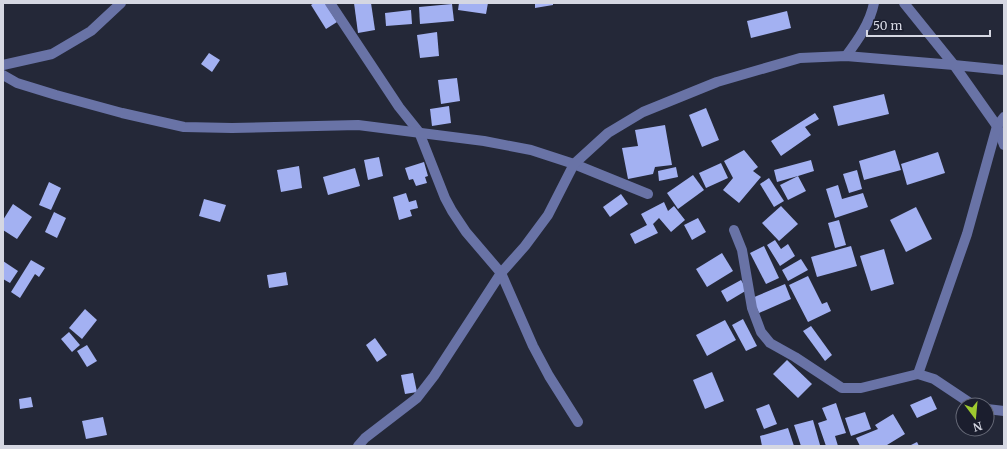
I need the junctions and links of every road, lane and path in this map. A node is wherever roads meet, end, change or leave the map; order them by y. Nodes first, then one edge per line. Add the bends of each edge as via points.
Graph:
1 (121, 3) edge
2 (330, 3) edge
3 (874, 3) edge
4 (904, 3) edge
5 (846, 56) junction
6 (3, 65) edge
7 (954, 65) junction
8 (1004, 70) edge
9 (3, 75) edge
10 (1004, 117) edge
11 (997, 126) junction
12 (419, 132) junction
13 (1004, 145) edge
14 (574, 164) junction
15 (648, 194) dead end
16 (734, 230) dead end
17 (500, 273) junction
18 (918, 374) junction
19 (960, 397) edge
20 (578, 422) dead end
21 (358, 446) edge

1 - 6 street via 91,32 52,54
2 - 12 street via 399,107
3 - 5 street via 863,32
4 - 7 street
5 - 7 street
5 - 14 street via 800,58 716,82 643,112 608,133
7 - 8 street
7 - 11 street
9 - 12 street via 17,83 56,96 184,127 358,125
10 - 11 street
11 - 13 street
11 - 18 street via 967,234
12 - 14 street via 531,150
12 - 17 street via 452,211
14 - 15 street
14 - 17 street via 548,215 525,246
16 - 18 street via 742,250 752,308 761,332 770,343 842,388 861,388
17 - 20 street via 542,364
17 - 21 street via 417,398
18 - 19 street via 934,379

